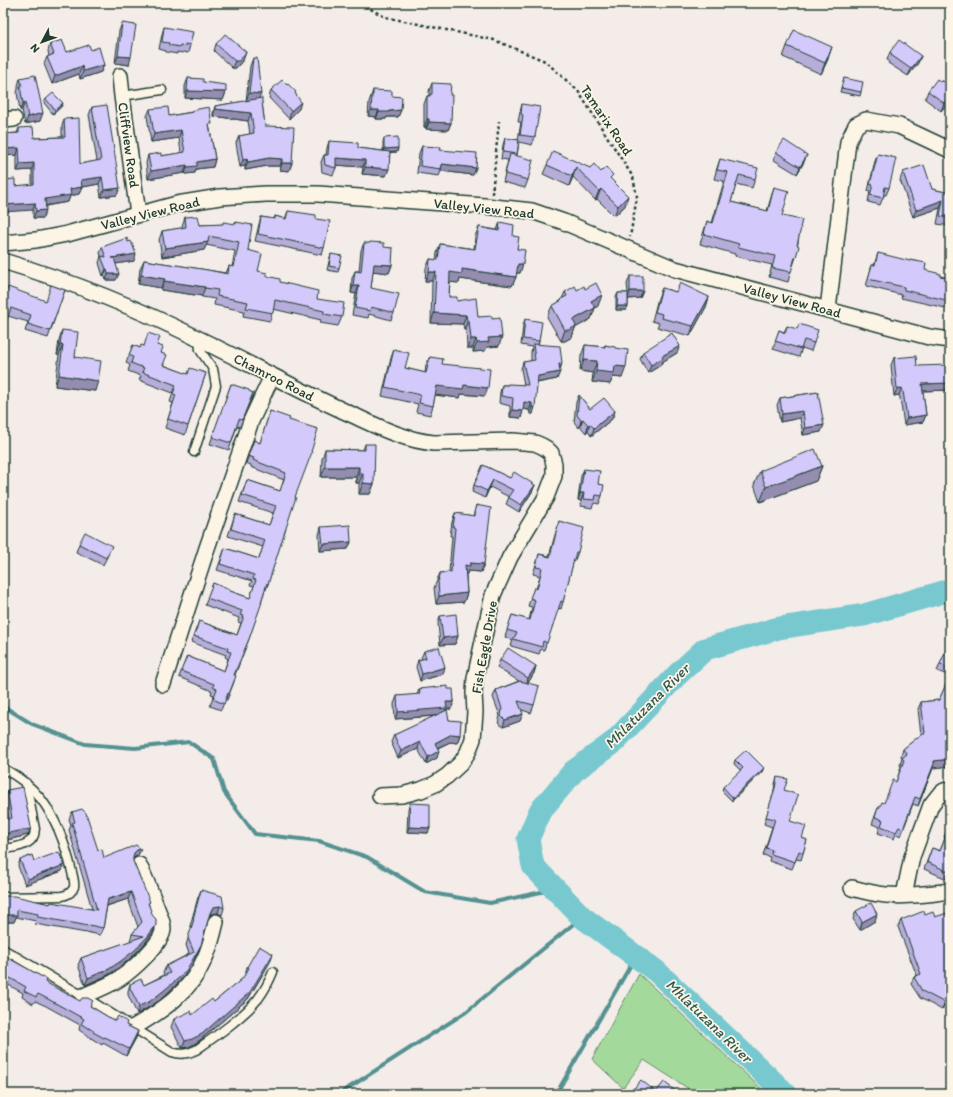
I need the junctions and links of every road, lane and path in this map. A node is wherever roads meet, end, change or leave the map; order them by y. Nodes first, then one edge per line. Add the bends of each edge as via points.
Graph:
1 (360, 3) edge
2 (120, 76) dead end
3 (162, 90) dead end
4 (122, 96) junction
5 (499, 121) dead end
6 (950, 150) edge
7 (491, 206) junction
8 (138, 214) junction
9 (3, 243) edge
10 (628, 249) junction
11 (3, 261) edge
12 (828, 309) junction
13 (199, 338) junction
14 (950, 340) edge
15 (272, 376) junction
16 (194, 452) dead end
17 (551, 454) joint
18 (163, 684) dead end
19 (3, 768) edge
20 (26, 782) junction
21 (950, 789) edge
22 (380, 796) dead end
23 (3, 849) edge
24 (139, 865) dead end
25 (852, 888) dead end
26 (950, 891) edge
27 (904, 895) junction
28 (3, 897) edge
29 (216, 922) dead end
30 (3, 949) edge
31 (273, 972) dead end
32 (83, 996) junction
33 (134, 1027) junction

1 - 10 path, Tamarix Road via 385,17 494,40 545,61 578,91 633,178 637,197
2 - 4 street, Cliffview Road
3 - 4 lane
4 - 8 street, Cliffview Road
5 - 7 path
6 - 12 street via 899,126 866,120 856,124 848,142
7 - 8 street, Valley View Road via 318,194 266,194 220,197
7 - 10 street, Valley View Road via 532,211
8 - 9 street, Valley View Road via 67,234
10 - 12 street, Valley View Road via 675,270
11 - 13 street, Chamroo Road via 135,308
12 - 14 street, Valley View Road
13 - 15 street, Chamroo Road
13 - 16 lane via 200,350 214,369 216,386
15 - 17 street, Chamroo Road via 405,438 434,443 535,443
15 - 18 street via 251,421
17 - 22 street, Fish Eagle Drive via 554,476 546,497 510,557 493,595 475,678 473,739 468,752 461,763 435,784 402,795
19 - 20 lane
20 - 23 lane via 34,835 26,844
20 - 28 lane via 49,810 62,837 74,887 62,896
21 - 27 street via 941,793 931,805 912,857
24 - 32 street via 160,916 163,929 161,936 148,954 120,978
25 - 27 street via 887,895
26 - 27 street
29 - 33 street via 204,962 192,981 176,999
30 - 32 lane
31 - 33 lane via 258,999 244,1013 196,1050 187,1054 172,1052
32 - 33 lane

